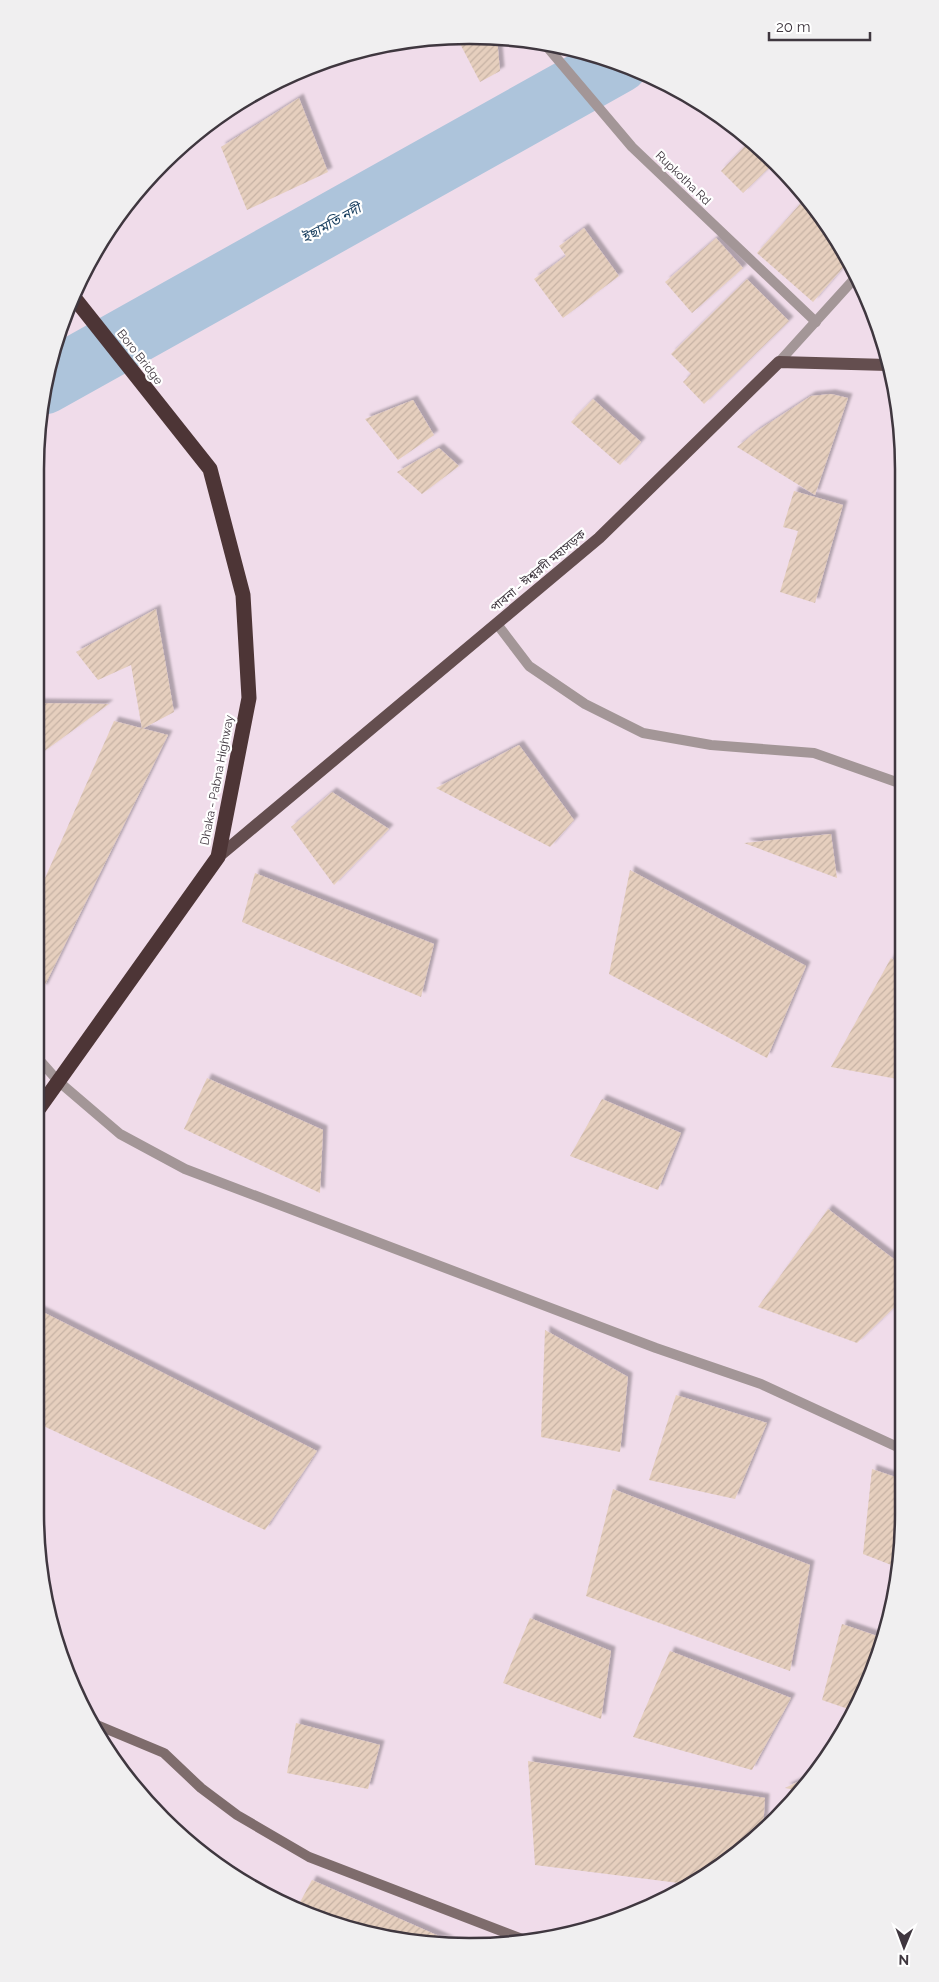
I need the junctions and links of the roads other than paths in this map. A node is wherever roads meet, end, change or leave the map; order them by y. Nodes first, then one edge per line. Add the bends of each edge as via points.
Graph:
1 (551, 52) edge
2 (851, 282) edge
3 (78, 303) edge
4 (816, 322) junction
5 (778, 362) junction
6 (882, 365) edge
7 (185, 438) joint
8 (497, 624) junction
9 (895, 782) edge
10 (218, 856) junction
11 (44, 1066) edge
12 (58, 1082) junction
13 (44, 1101) edge
14 (895, 1446) edge
15 (102, 1727) edge
16 (514, 1936) edge

1 - 4 street, Rupkotha Rd via 632,147
2 - 4 street
3 - 7 highway, Boro Bridge
4 - 5 street
5 - 6 main road
5 - 8 main road, পাবনা - ঈশ্বরদী মহাসড়ক via 599,538
7 - 10 highway, Dhaka - Pabna Highway via 210,469 243,596 249,698
8 - 9 street via 529,666 584,704 643,734 711,745 814,753
8 - 10 main road, পাবনা - ঈশ্বরদী মহাসড়ক
10 - 12 highway, Dhaka - Pabna Highway
11 - 12 street
12 - 13 highway, Dhaka - Pabna Highway
12 - 14 street via 120,1134 185,1169 761,1384
15 - 16 street via 164,1753 201,1788 237,1815 309,1857

